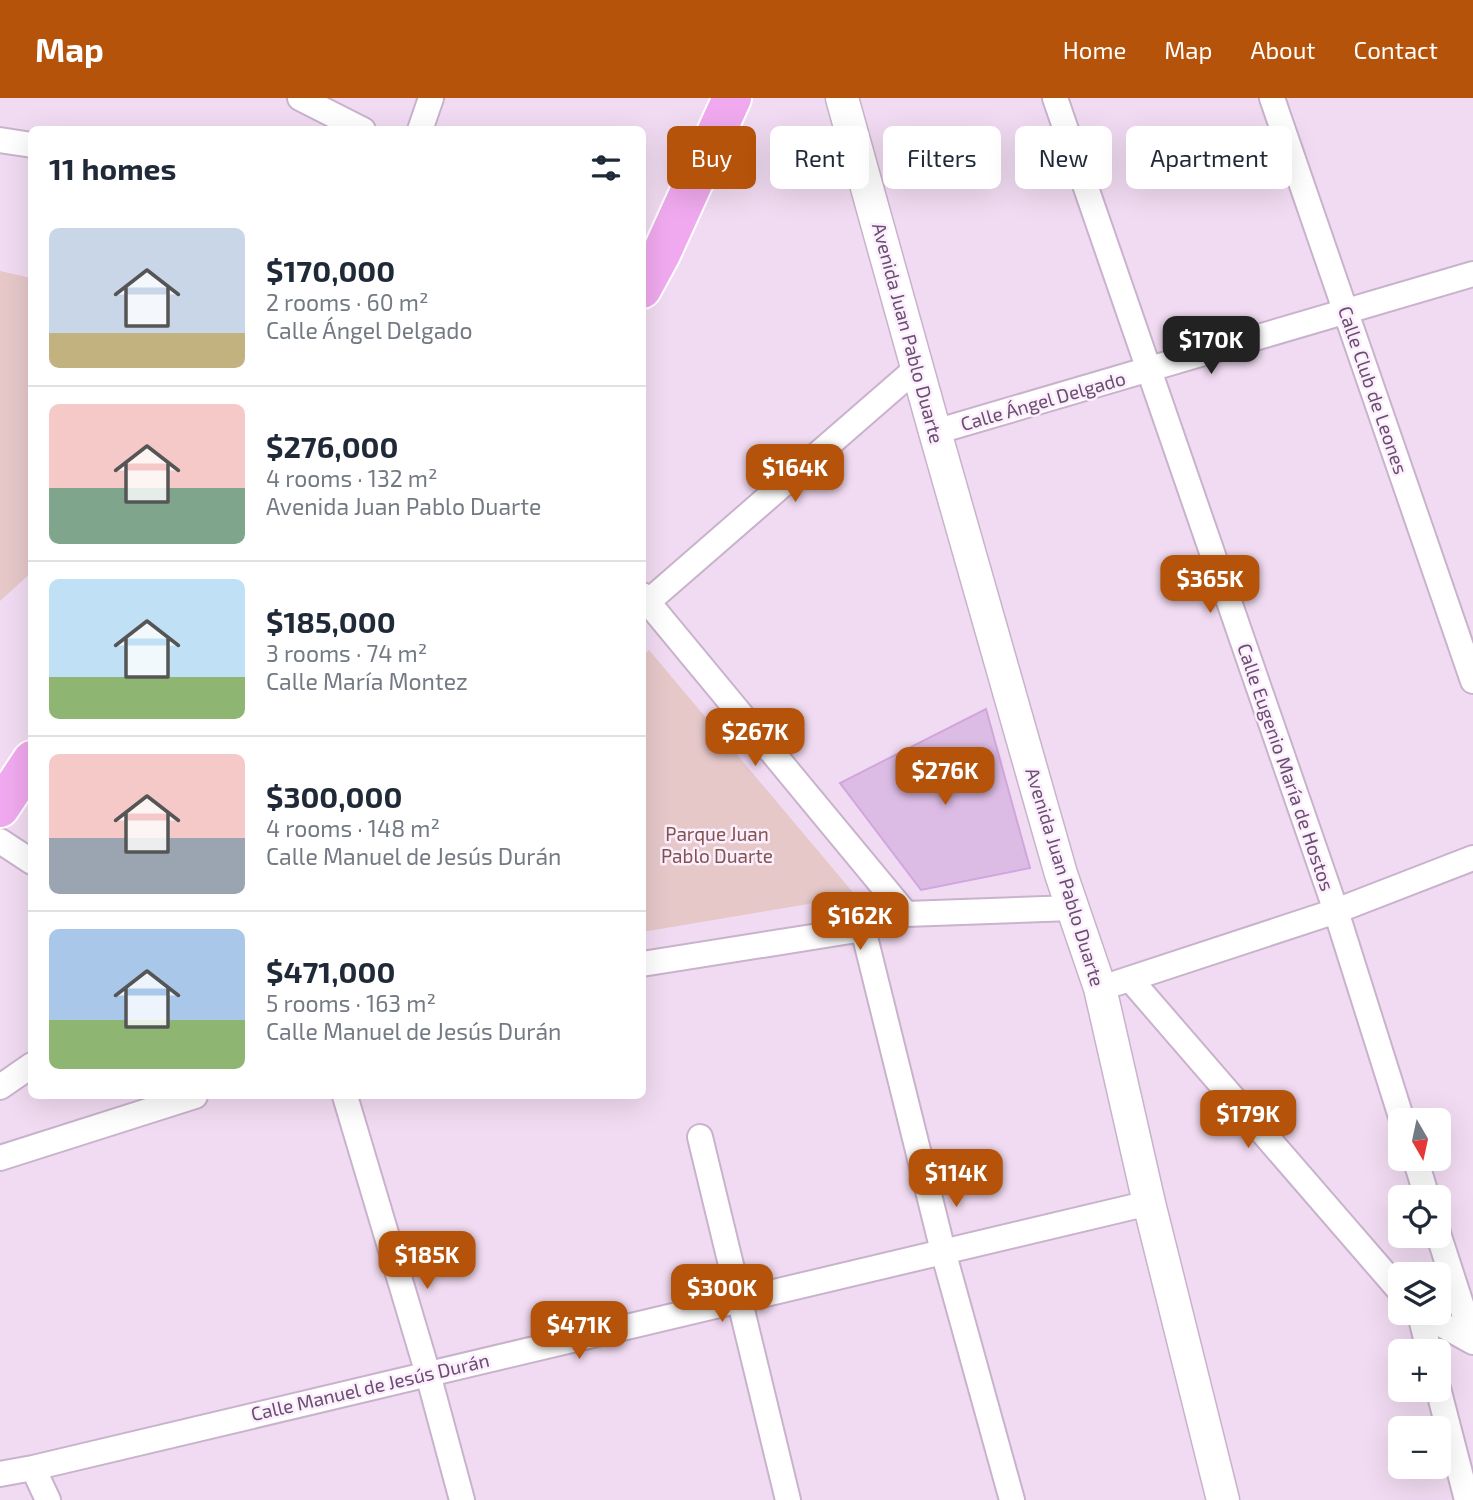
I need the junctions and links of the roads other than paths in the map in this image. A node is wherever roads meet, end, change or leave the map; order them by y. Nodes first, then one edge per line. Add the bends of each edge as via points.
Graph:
1 (300, 98) edge
2 (431, 98) edge
3 (733, 98) edge
4 (842, 98) edge
5 (1055, 98) edge
6 (1272, 98) edge
7 (355, 126) edge
8 (421, 126) edge
9 (0, 140) edge
10 (28, 144) edge
11 (652, 250) edge
12 (646, 273) edge
13 (1473, 274) edge
14 (1346, 312) junction
15 (918, 367) junction
16 (1149, 370) junction
17 (935, 432) junction
18 (646, 600) edge
19 (646, 604) edge
20 (1473, 681) edge
21 (28, 766) edge
22 (0, 808) edge
23 (0, 841) edge
24 (1473, 858) edge
25 (28, 859) edge
26 (1073, 908) junction
27 (1336, 911) junction
28 (906, 914) junction
29 (863, 929) junction
30 (646, 963) edge
31 (1130, 979) junction
32 (1100, 988) junction
33 (28, 1068) edge
34 (0, 1087) edge
35 (186, 1099) edge
36 (346, 1099) edge
37 (1398, 1108) edge
38 (700, 1136) dead end
39 (0, 1158) edge
40 (1149, 1203) junction
41 (1443, 1248) edge
42 (943, 1251) junction
43 (1388, 1277) edge
44 (739, 1300) junction
45 (1442, 1325) edge
46 (1473, 1341) edge
47 (428, 1374) junction
48 (1442, 1402) edge
49 (33, 1468) junction
50 (0, 1474) edge
51 (48, 1500) edge
52 (462, 1500) edge
53 (788, 1500) edge
54 (1012, 1500) edge
55 (1223, 1500) edge
56 (1466, 1500) edge

1 - 7 street
2 - 8 street
3 - 11 main road
4 - 15 street, Avenida Juan Pablo Duarte
5 - 16 street, Calle Eugenio María de Hostos
6 - 14 street, Calle Club de Leones
9 - 10 street
11 - 12 main road
13 - 14 street, Calle Ángel Delgado
14 - 16 street, Calle Ángel Delgado
14 - 20 street, Calle Club de Leones
15 - 17 street, Avenida Juan Pablo Duarte
15 - 18 street
16 - 17 street, Calle Ángel Delgado
16 - 27 street, Calle Eugenio María de Hostos
17 - 26 street, Avenida Juan Pablo Duarte
19 - 28 street
21 - 22 main road
23 - 25 street
24 - 27 street
26 - 28 street
26 - 32 street, Avenida Juan Pablo Duarte
27 - 31 street
27 - 37 street, Calle Eugenio María de Hostos
28 - 29 street
29 - 30 street
29 - 42 street
31 - 32 street
31 - 43 street
32 - 40 street, Avenida Juan Pablo Duarte
33 - 34 street
35 - 39 street
36 - 47 street
38 - 44 street
40 - 42 street, Calle Manuel de Jesús Durán
40 - 55 street, Avenida Juan Pablo Duarte
41 - 46 street
42 - 44 street, Calle Manuel de Jesús Durán
42 - 54 street
44 - 47 street, Calle Manuel de Jesús Durán
44 - 53 street
45 - 46 street
47 - 49 street, Calle Manuel de Jesús Durán
47 - 52 street
48 - 56 street
49 - 50 street, Calle Manuel de Jesús Durán
49 - 51 street

